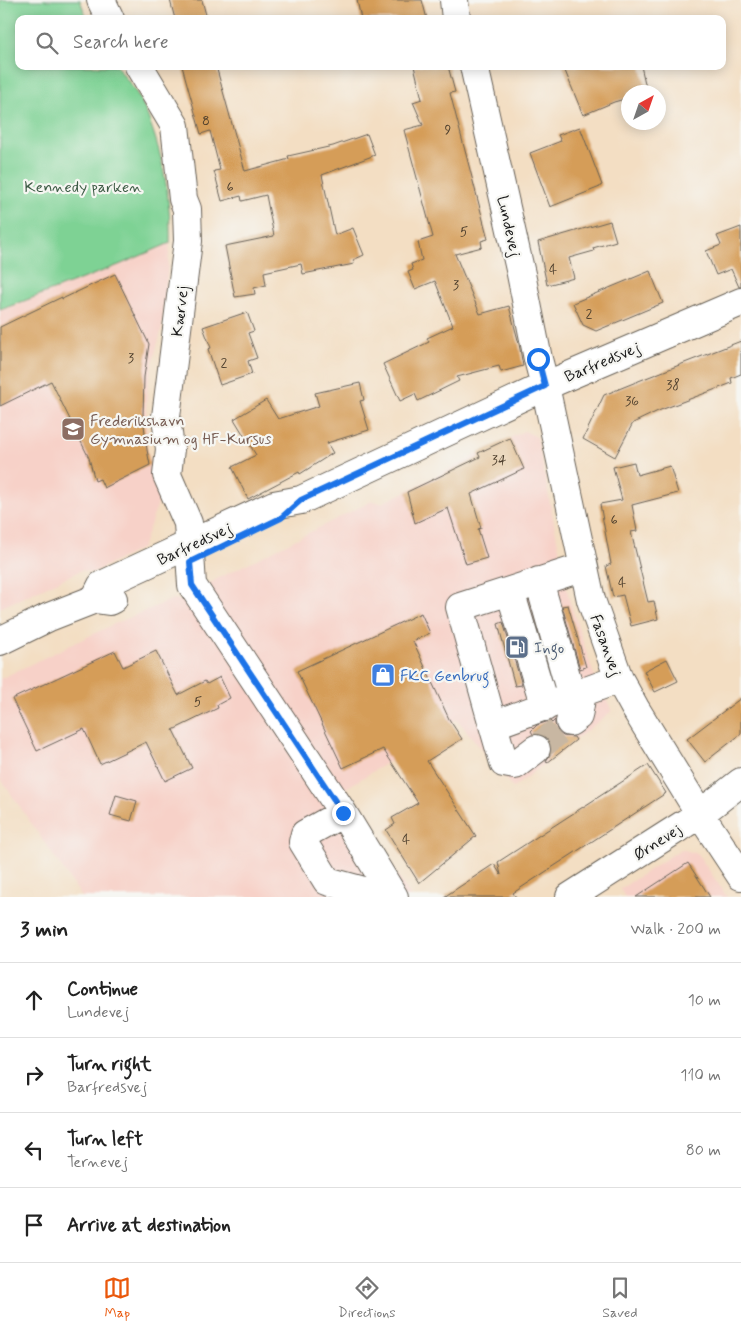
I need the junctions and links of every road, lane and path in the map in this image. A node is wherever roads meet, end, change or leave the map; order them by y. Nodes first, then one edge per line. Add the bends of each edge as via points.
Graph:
1 (101, 0) edge
2 (454, 0) edge
3 (108, 15) edge
4 (456, 15) edge
5 (141, 70) edge
6 (475, 70) edge
7 (741, 302) edge
8 (545, 386) junction
9 (190, 553) junction
10 (584, 567) junction
11 (539, 582) junction
12 (510, 591) junction
13 (0, 641) edge
14 (620, 680) junction
15 (575, 704) junction
16 (545, 707) junction
17 (493, 726) junction
18 (536, 749) tunnel mouth
19 (741, 782) edge
20 (343, 813) junction
21 (700, 814) junction
22 (741, 876) edge
23 (386, 897) edge
24 (394, 897) edge
25 (570, 897) edge

1 - 3 street
2 - 4 street
5 - 9 street, Kærvej via 175,126 183,199 188,209 188,240 166,417 170,449 167,475 188,523
6 - 8 street, Lundevej
7 - 8 street, Barfredsvej
8 - 9 street, Barfredsvej via 301,500 281,518
8 - 10 street, Fasanvej
9 - 13 street, Barfredsvej via 109,601 95,599
9 - 20 street, Kærvej via 192,585
10 - 11 street
10 - 14 street, Fasanvej via 591,600
11 - 12 street
11 - 15 street
12 - 16 street
12 - 17 street via 460,607
14 - 15 street
14 - 21 street, Fasanvej
15 - 16 street
16 - 17 street
17 - 18 street via 504,763 516,765
19 - 21 street, Ørnevej
20 - 23 street via 305,834 303,842 327,881
20 - 24 street, Kærvej
21 - 22 street, Fasanvej
21 - 25 street, Ørnevej

